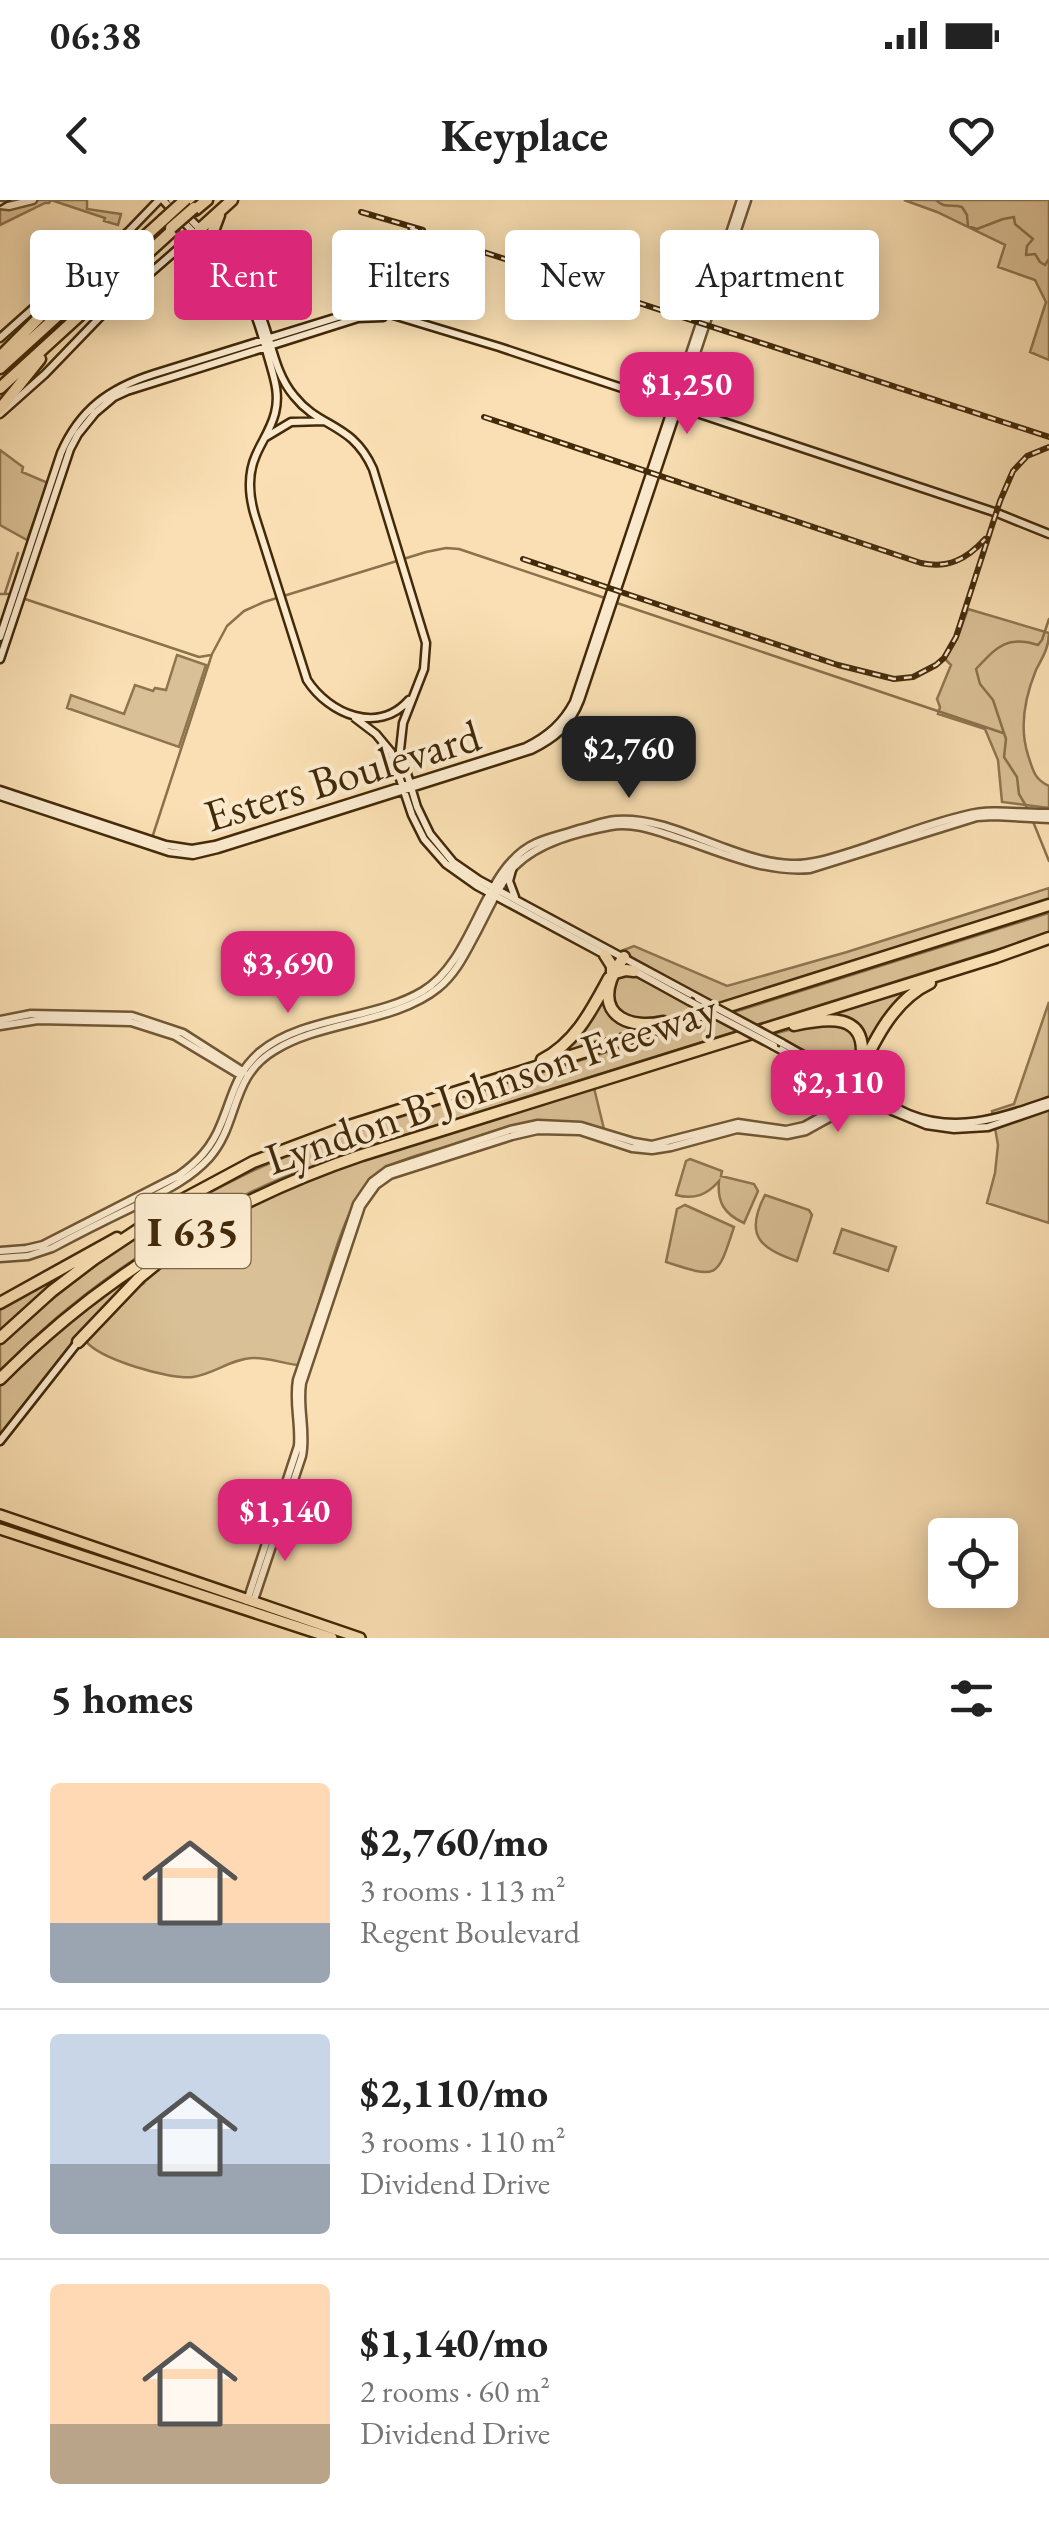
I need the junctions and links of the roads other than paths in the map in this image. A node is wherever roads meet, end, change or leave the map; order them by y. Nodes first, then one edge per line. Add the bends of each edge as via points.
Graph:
1 (9, 200) edge
2 (34, 200) edge
3 (151, 200) edge
4 (161, 200) edge
5 (172, 200) edge
6 (232, 200) edge
7 (744, 200) edge
8 (0, 203) edge
9 (197, 204) edge
10 (148, 210) junction
11 (221, 210) junction
12 (169, 226) junction
13 (130, 230) edge
14 (195, 230) edge
15 (195, 230) edge
16 (199, 230) edge
17 (213, 230) edge
18 (174, 252) edge
19 (30, 311) edge
20 (332, 319) edge
21 (35, 320) edge
22 (257, 320) edge
23 (351, 320) edge
24 (415, 320) edge
25 (74, 322) junction
26 (264, 322) joint
27 (290, 332) junction
28 (0, 338) edge
29 (267, 343) junction
30 (0, 358) edge
31 (0, 368) edge
32 (0, 380) edge
33 (0, 388) edge
34 (675, 406) junction
35 (0, 412) edge
36 (325, 420) junction
37 (265, 438) junction
38 (55, 481) junction
39 (1049, 534) edge
40 (0, 636) edge
41 (0, 659) edge
42 (413, 695) junction
43 (350, 714) junction
44 (407, 788) junction
45 (0, 793) edge
46 (1049, 816) edge
47 (903, 839) junction
48 (424, 840) junction
49 (446, 854) junction
50 (512, 870) junction
51 (495, 892) junction
52 (519, 902) junction
53 (1049, 905) edge
54 (1049, 938) edge
55 (605, 954) joint
56 (996, 957) junction
57 (618, 964) junction
58 (634, 970) joint
59 (760, 997) junction
60 (694, 999) junction
61 (0, 1023) edge
62 (744, 1034) junction
63 (778, 1044) junction
64 (858, 1070) junction
65 (244, 1075) junction
66 (839, 1075) junction
67 (485, 1082) junction
68 (854, 1086) junction
69 (1049, 1104) edge
70 (921, 1121) junction
71 (198, 1228) junction
72 (134, 1233) junction
73 (0, 1254) edge
74 (0, 1303) edge
75 (0, 1338) edge
76 (78, 1342) joint
77 (0, 1379) edge
78 (0, 1441) edge
79 (0, 1515) edge
80 (0, 1529) edge
81 (249, 1606) junction
82 (332, 1638) edge
83 (360, 1638) edge

1 - 8 main road
2 - 8 main road
3 - 10 main road
4 - 10 main road
4 - 14 main road
5 - 15 main road
6 - 11 highway
7 - 34 main road, Esters Boulevard
9 - 12 highway, bridge
10 - 13 main road
11 - 16 highway
11 - 17 highway
12 - 25 highway
12 - 31 highway
12 - 32 highway
18 - 35 main road
19 - 28 main road
20 - 27 main road
21 - 30 highway
22 - 29 main road
23 - 29 main road
24 - 34 main road
25 - 33 highway
25 - 35 highway
26 - 27 main road
26 - 29 main road
27 - 29 main road
29 - 36 main road via 292,395
29 - 37 main road via 278,401
29 - 38 main road via 121,386 92,410
34 - 39 main road
34 - 44 main road, Esters Boulevard via 572,718 531,750
36 - 37 main road via 291,422
36 - 42 main road via 368,458 404,568 426,643
37 - 43 main road via 250,479 258,527 307,680
38 - 40 main road
38 - 41 main road
42 - 43 main road via 390,716
42 - 44 main road via 400,745
43 - 44 main road via 386,744
44 - 45 main road, Esters Boulevard via 210,849 166,846
44 - 48 main road
44 - 49 main road
46 - 47 main road via 977,818
47 - 50 main road via 810,870 786,870 622,825 551,843
47 - 51 main road via 790,864 643,821 608,821 535,843 512,861
48 - 49 main road
48 - 51 main road via 456,873
49 - 51 main road
50 - 51 main road
50 - 52 main road via 510,887
51 - 52 main road
51 - 55 main road
51 - 65 main road via 459,964 437,989 285,1044
52 - 57 main road
53 - 59 highway, Lyndon B Johnson Freeway / I 635
54 - 56 highway, Lyndon B Johnson Freeway / I 635
55 - 57 highway
56 - 62 highway, Lyndon B Johnson Freeway / I 635
56 - 64 highway via 904,999
57 - 58 highway
57 - 59 highway via 609,990 612,1006 634,1025
57 - 60 main road
57 - 67 highway via 561,1049
58 - 60 main road
59 - 67 highway, Lyndon B Johnson Freeway / I 635
60 - 63 main road, bridge
61 - 65 main road via 31,1014 124,1015 166,1029
62 - 64 highway via 838,1020 859,1039
62 - 71 highway, Lyndon B Johnson Freeway / I 635 via 337,1164
63 - 66 main road
63 - 68 main road
64 - 66 highway
64 - 68 highway
65 - 73 main road via 216,1137 190,1168 43,1245
66 - 68 main road
67 - 72 highway, Lyndon B Johnson Freeway / I 635 via 253,1162
68 - 70 main road
68 - 70 main road via 892,1112
68 - 81 main road via 804,1126 738,1126 643,1144 581,1126 538,1124 388,1170 372,1182 356,1204 297,1380 298,1446
69 - 70 main road via 979,1128
71 - 76 highway
71 - 77 highway, Lyndon B Johnson Freeway / I 635 via 78,1308
72 - 74 highway
72 - 75 highway, Lyndon B Johnson Freeway / I 635
76 - 78 main road
79 - 81 main road
80 - 81 main road
81 - 82 main road
81 - 83 main road

